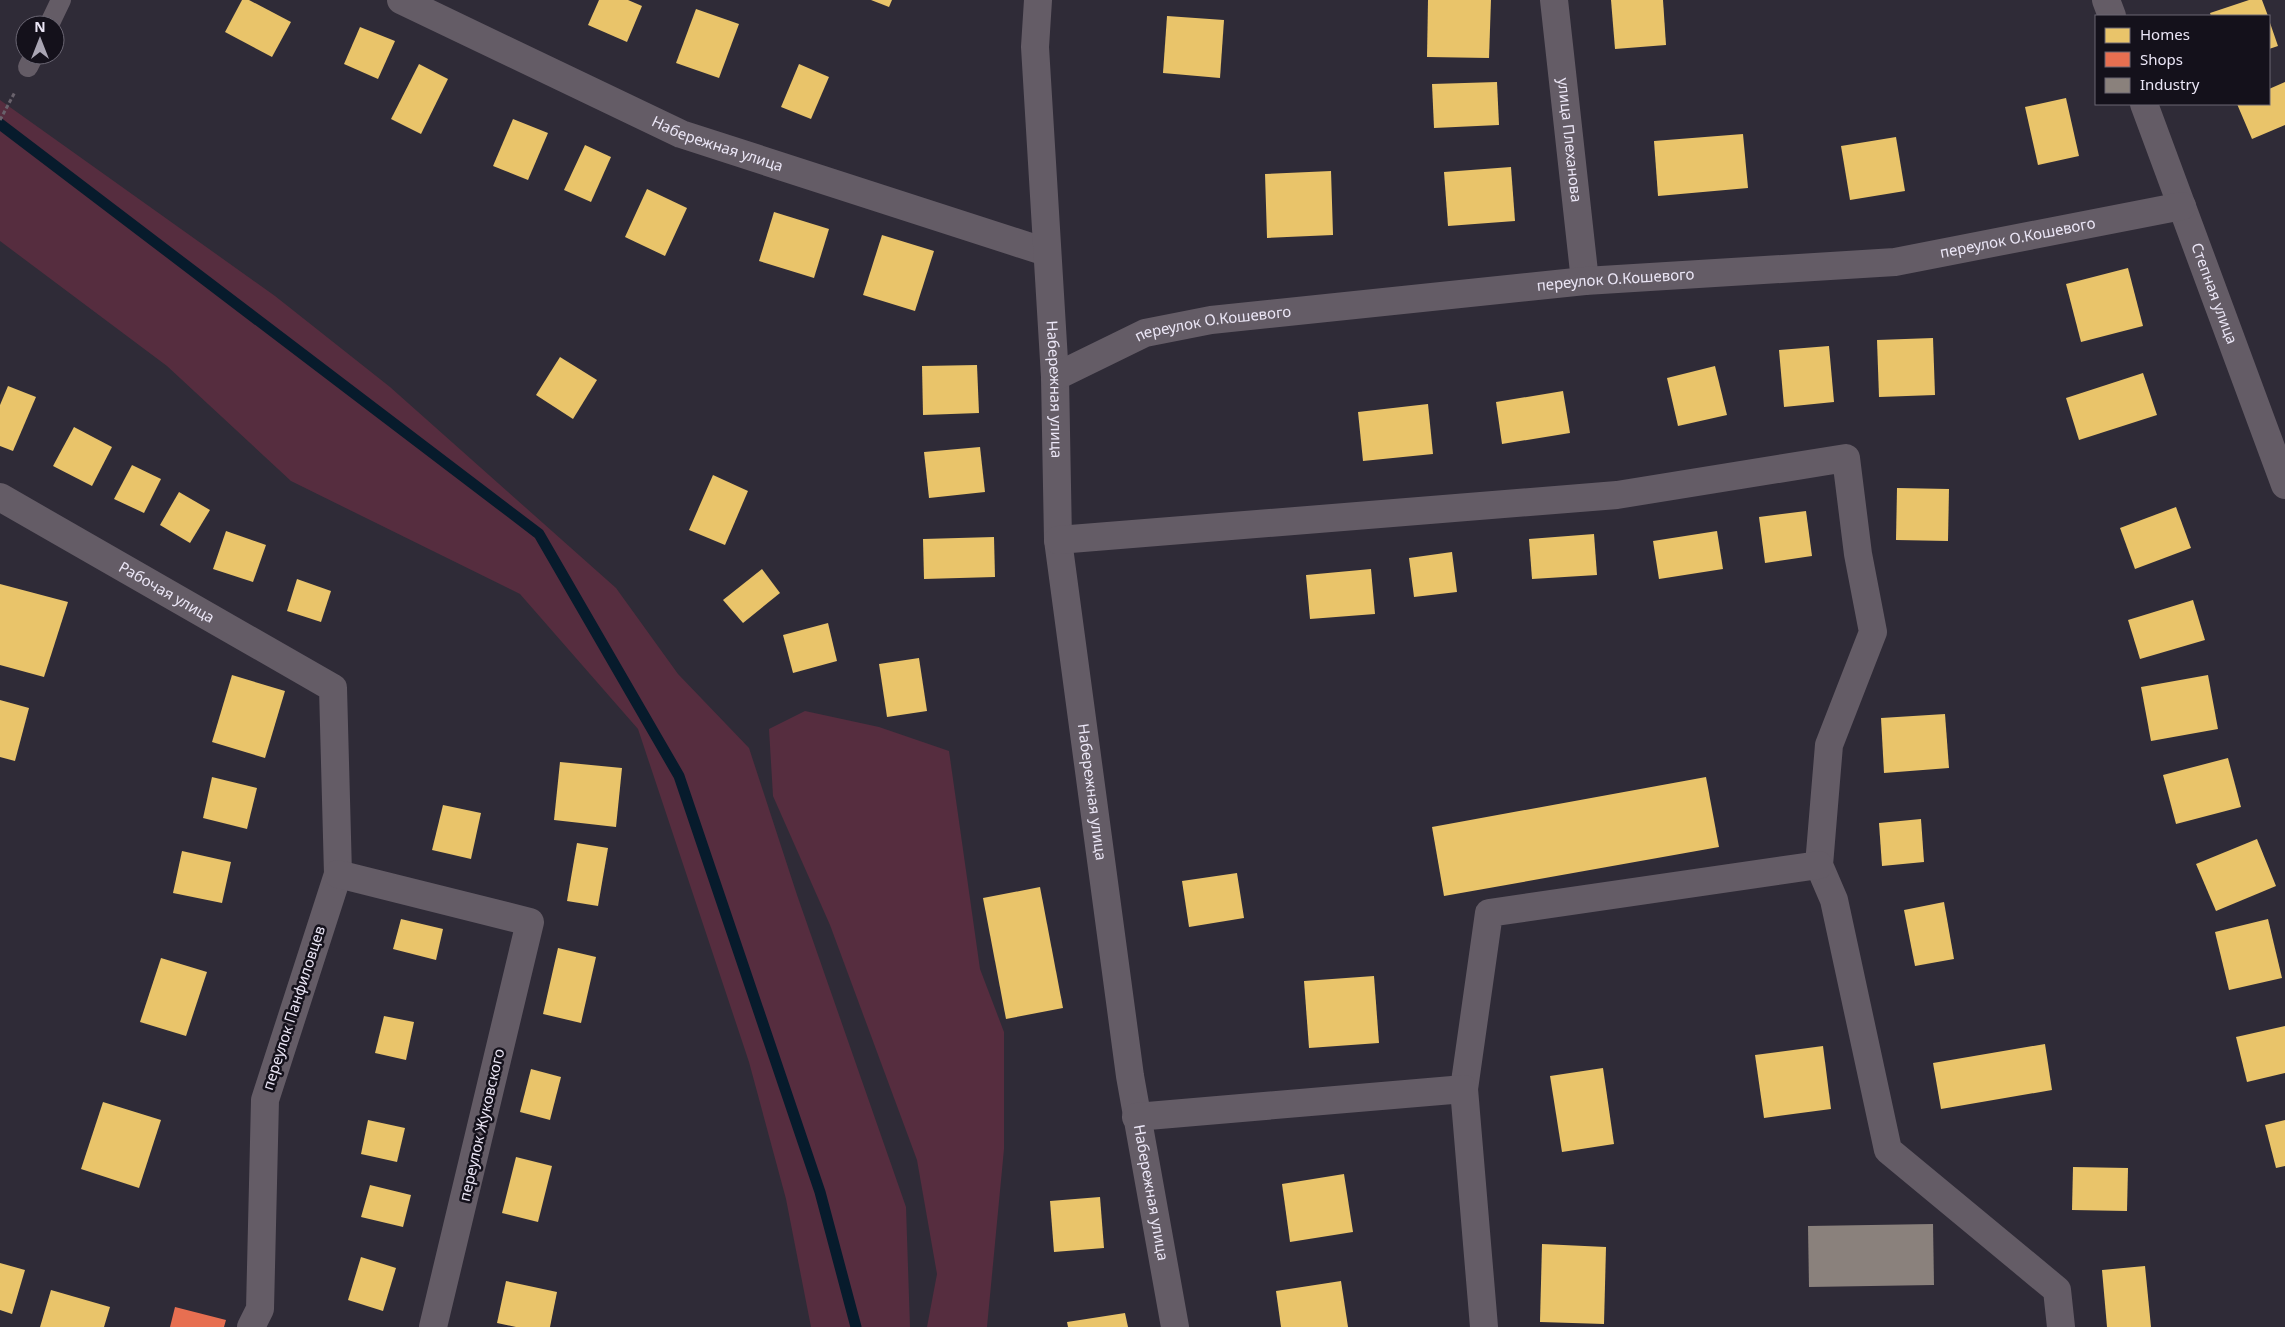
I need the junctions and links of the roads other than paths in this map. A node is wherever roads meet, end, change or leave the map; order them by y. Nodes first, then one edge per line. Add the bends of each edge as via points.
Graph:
1 (61, 0) edge
2 (402, 0) edge
3 (1038, 0) edge
4 (1554, 0) edge
5 (2106, 0) edge
6 (54, 15) edge
7 (2112, 15) edge
8 (2144, 105) edge
9 (2182, 206) junction
10 (1046, 252) junction
11 (1585, 281) junction
12 (1055, 377) junction
13 (2285, 484) edge
14 (0, 498) edge
15 (1058, 540) junction
16 (333, 688) joint
17 (1819, 865) junction
18 (338, 874) junction
19 (1464, 1089) junction
20 (1136, 1117) junction
21 (251, 1327) edge
22 (433, 1327) edge
23 (1175, 1327) edge
24 (1484, 1327) edge
25 (2060, 1327) edge

1 - 6 lane
2 - 10 street, Набережная улица via 681,134
3 - 10 street, Набережная улица via 1035,47
4 - 11 street, улица Плеханова
5 - 7 street
8 - 9 street, Степная улица
9 - 11 street, переулок О.Кошевого via 1895,262
9 - 13 street, Степная улица
10 - 12 street, Набережная улица
11 - 12 street, переулок О.Кошевого via 1211,320 1145,333
12 - 15 street, Набережная улица
14 - 16 street, Рабочая улица
15 - 17 street via 1617,495 1846,458 1858,554 1873,632 1830,745
15 - 20 street, Набережная улица
16 - 18 street, переулок Панфиловцев
17 - 19 street via 1489,913
17 - 25 street via 1834,900 1888,1150 2057,1290
18 - 21 street, переулок Панфиловцев via 265,1100 260,1309
18 - 22 street, переулок Жуковского via 530,922
19 - 20 street
19 - 24 street
20 - 23 street, Набережная улица

